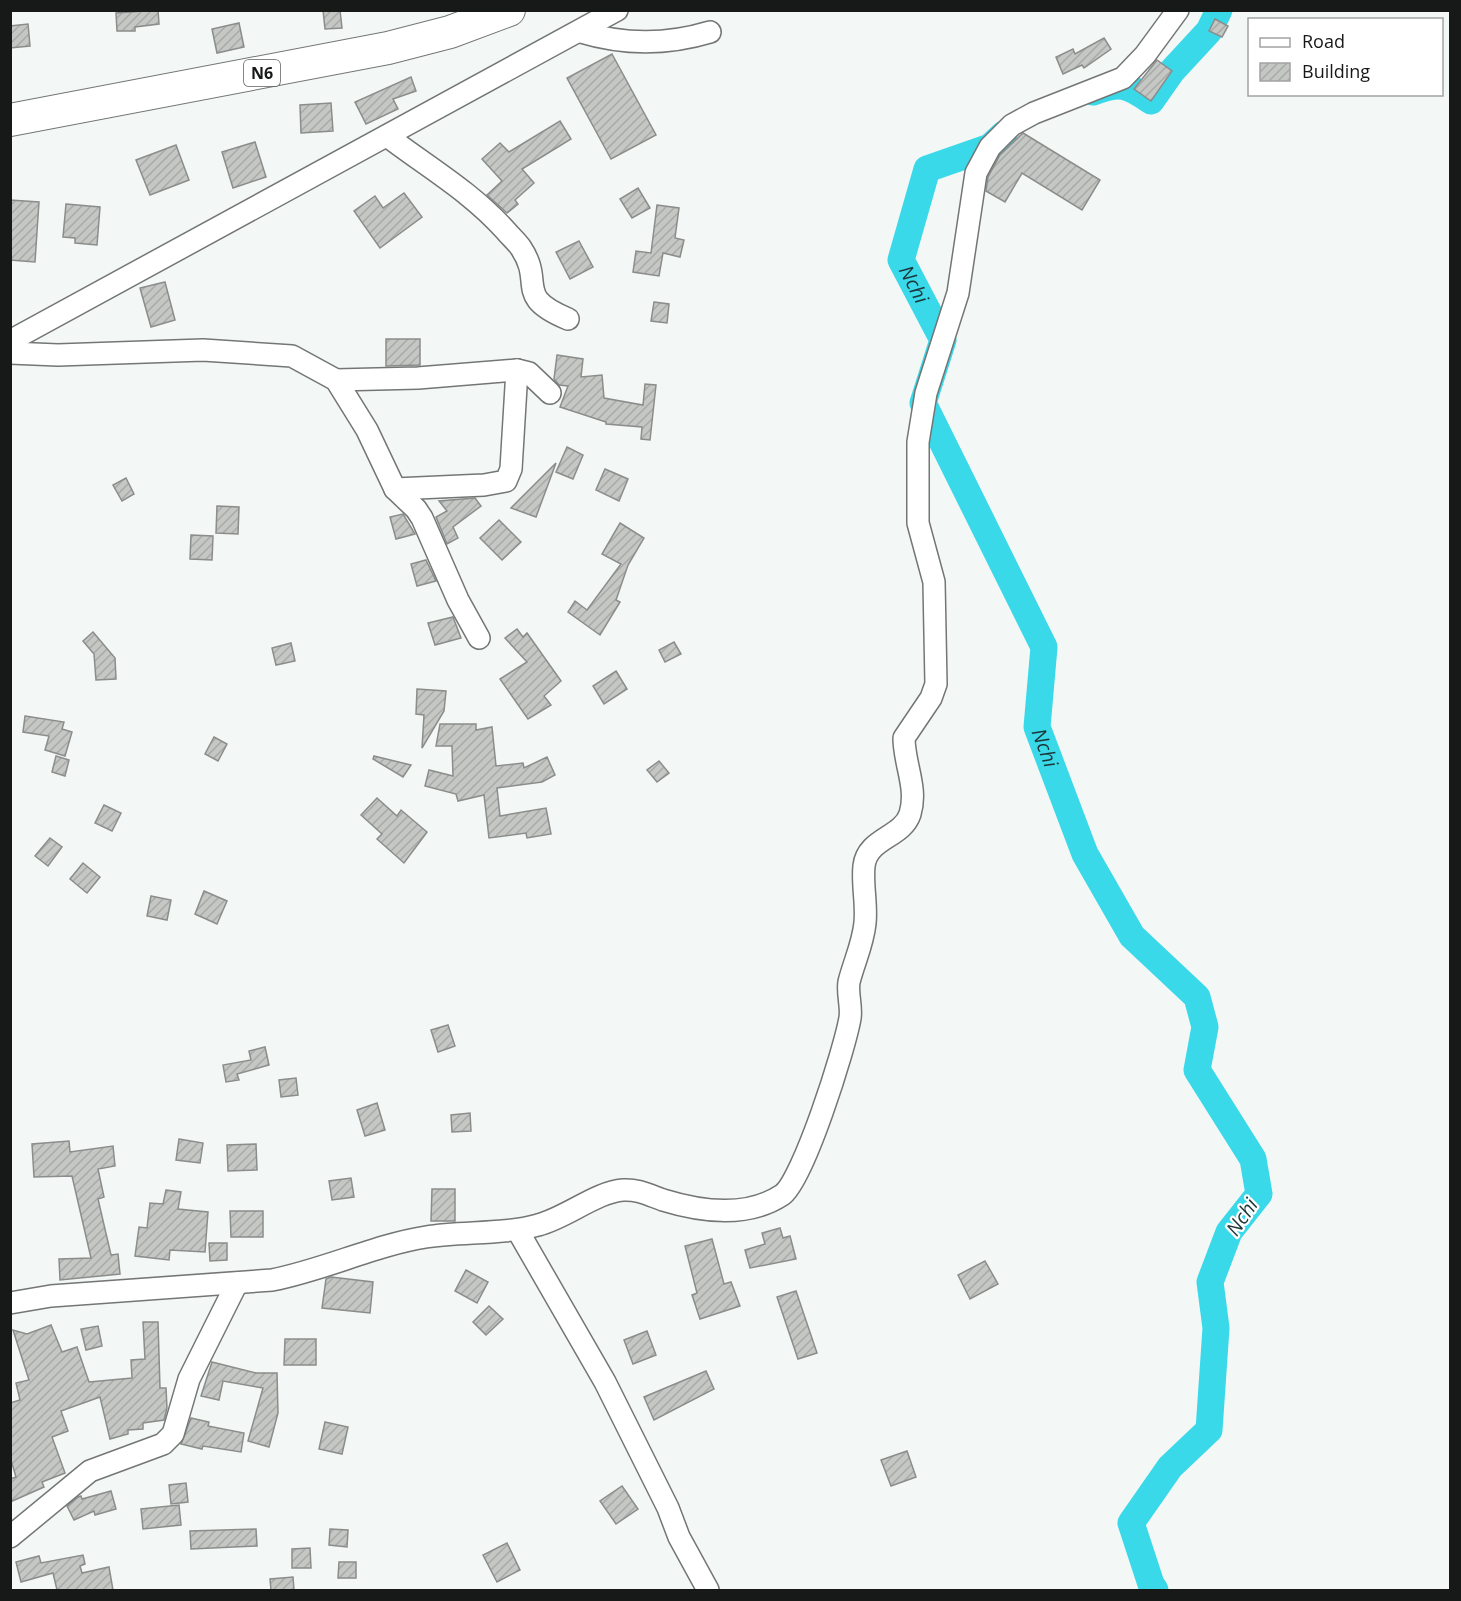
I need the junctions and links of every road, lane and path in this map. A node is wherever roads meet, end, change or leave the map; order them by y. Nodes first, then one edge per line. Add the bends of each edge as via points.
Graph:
1 (509, 10) edge
2 (617, 10) edge
3 (1178, 10) edge
4 (581, 32) junction
5 (710, 32) dead end
6 (10, 120) edge
7 (387, 136) junction
8 (568, 320) dead end
9 (10, 342) edge
10 (10, 353) edge
11 (516, 370) junction
12 (336, 380) junction
13 (550, 393) dead end
14 (395, 489) junction
15 (479, 638) dead end
16 (518, 1231) junction
17 (237, 1283) junction
18 (10, 1303) edge
19 (10, 1537) edge
20 (708, 1590) edge

1 - 6 highway, N6 via 450,32 388,48
2 - 4 street
3 - 16 street via 1123,78 1012,125 990,147 976,173 958,293 926,393 918,442 918,523 934,582 936,684 904,738 912,781 910,816 875,844 865,858 865,925 849,984 850,1018 821,1114 791,1188 768,1203 734,1212 677,1204 641,1191 623,1190 609,1193 553,1222
4 - 5 street via 647,42 686,39
4 - 7 street
7 - 8 street via 451,179 493,218 527,259 538,303
7 - 9 street
10 - 12 street via 268,353 292,356
11 - 12 street
11 - 13 street via 530,374
11 - 14 street via 511,469 506,481
12 - 14 street via 367,430
14 - 15 street via 422,518
16 - 17 street via 423,1238 301,1275
16 - 20 street via 605,1383
17 - 18 street via 51,1296
17 - 19 street via 189,1379 173,1434 163,1444 90,1471

